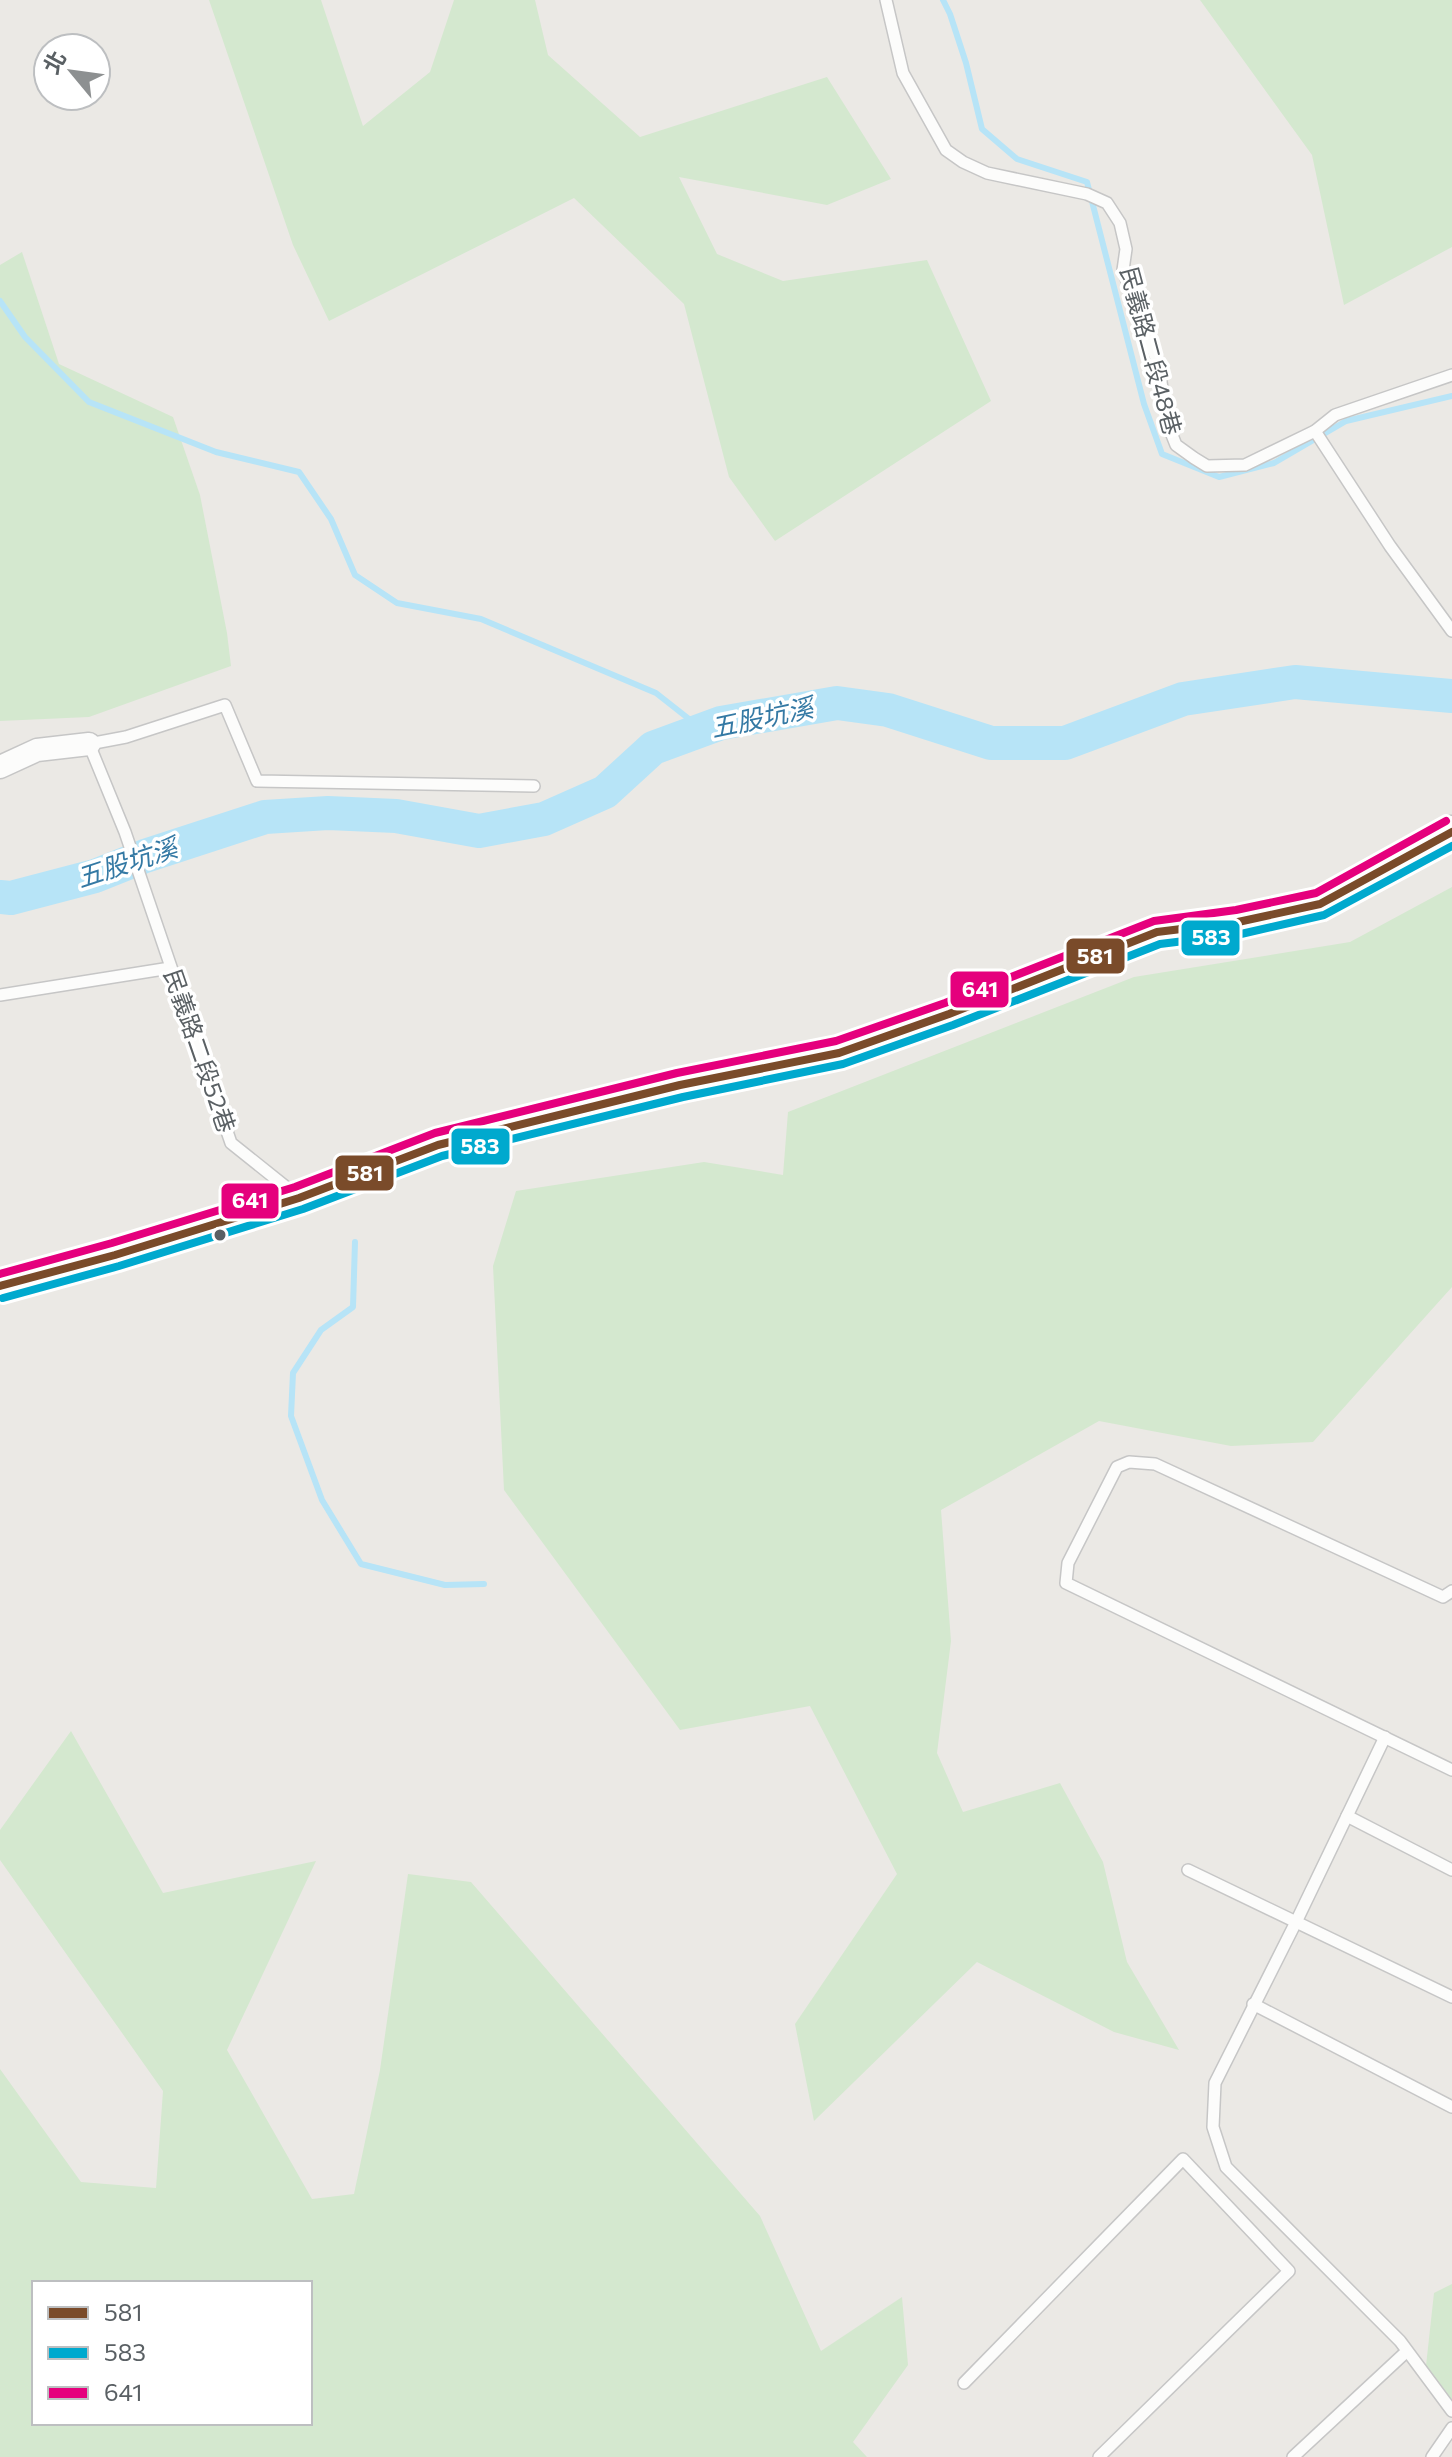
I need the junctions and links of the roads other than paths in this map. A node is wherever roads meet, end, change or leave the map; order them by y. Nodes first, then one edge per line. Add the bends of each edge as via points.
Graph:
1 (886, 0) edge
2 (1452, 375) edge
3 (1315, 431) junction
4 (1452, 631) edge
5 (89, 744) junction
6 (0, 767) edge
7 (534, 786) dead end
8 (1452, 832) edge
9 (170, 968) junction
10 (0, 995) edge
11 (299, 1198) junction
12 (0, 1286) edge
13 (1449, 1596) edge
14 (1385, 1737) junction
15 (1452, 1770) edge
16 (1347, 1816) junction
17 (1188, 1870) dead end
18 (1452, 1870) edge
19 (1297, 1920) junction
20 (1452, 1997) edge
21 (1253, 2004) junction
22 (1452, 2107) edge
23 (1406, 2352) junction
24 (964, 2383) dead end
25 (1452, 2411) edge
26 (1452, 2428) edge
27 (1099, 2457) edge
28 (1293, 2457) edge
29 (1432, 2457) edge

1 - 3 lane, 民義路二段48巷 via 903,73 946,150 987,173 1107,203 1120,223 1126,249 1123,270 1157,361 1176,445 1207,466 1245,465
2 - 3 lane, 民義路二段48巷 via 1335,415
3 - 4 lane
5 - 6 street via 37,750
5 - 7 lane via 225,705 257,781
5 - 9 lane, 民義路二段52巷
8 - 11 main road via 1320,904 1157,932 839,1053 680,1085 438,1145
9 - 10 lane
9 - 11 lane, 民義路二段52巷 via 231,1143
11 - 12 main road
13 - 14 lane via 1155,1464 1129,1462 1117,1467 1068,1563 1066,1583
14 - 15 lane
14 - 16 lane
16 - 18 lane
16 - 19 lane
17 - 19 lane
19 - 20 lane
19 - 21 lane
21 - 22 lane
21 - 23 lane via 1215,2083 1213,2127 1226,2167
23 - 25 lane
23 - 28 lane
24 - 27 lane via 1183,2159 1289,2271
26 - 29 lane

